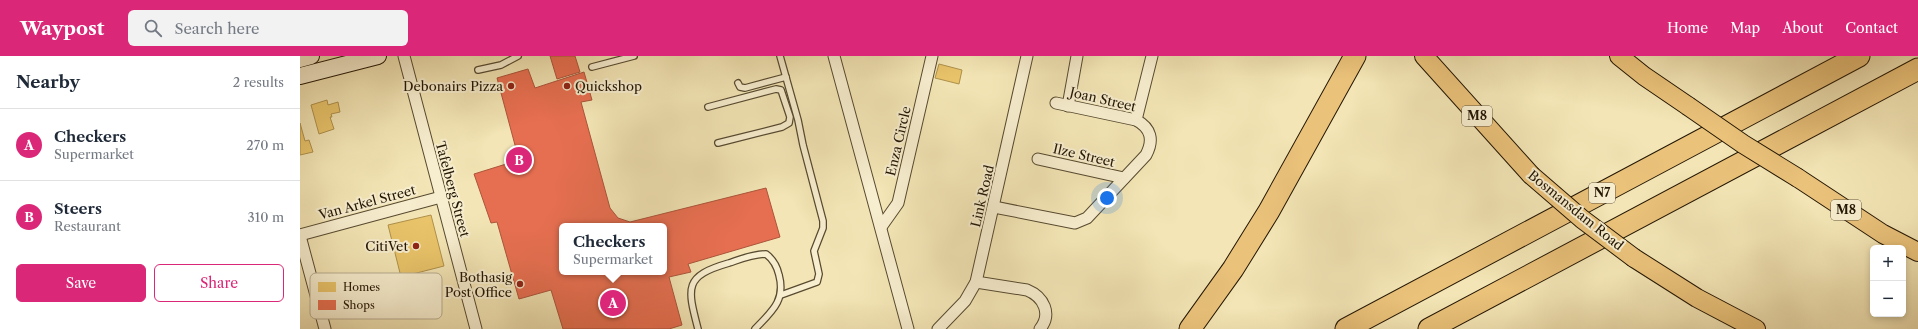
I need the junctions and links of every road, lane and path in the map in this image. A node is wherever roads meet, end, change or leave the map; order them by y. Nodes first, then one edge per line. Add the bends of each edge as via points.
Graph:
1 (312, 56) edge
2 (378, 56) edge
3 (404, 56) edge
4 (634, 56) edge
5 (780, 56) edge
6 (834, 56) edge
7 (932, 56) edge
8 (1027, 56) edge
9 (1077, 56) edge
10 (1152, 56) edge
11 (1355, 56) edge
12 (1424, 56) edge
13 (1619, 56) edge
14 (1859, 56) edge
15 (514, 57) edge
16 (300, 59) edge
17 (592, 66) dead end
18 (1918, 69) edge
19 (478, 70) dead end
20 (300, 76) edge
21 (786, 77) junction
22 (738, 83) dead end
23 (708, 107) dead end
24 (1136, 120) junction
25 (718, 143) dead end
26 (1038, 159) dead end
27 (1124, 178) junction
28 (441, 196) junction
29 (994, 207) junction
30 (881, 226) junction
31 (300, 235) edge
32 (1918, 252) edge
33 (310, 273) edge
34 (976, 282) junction
35 (781, 295) junction
36 (322, 319) edge
37 (325, 329) edge
38 (476, 329) edge
39 (698, 329) edge
40 (755, 329) edge
41 (908, 329) edge
42 (938, 329) edge
43 (1040, 329) edge
44 (1190, 329) edge
45 (1346, 329) edge
46 (1429, 329) edge
47 (1756, 329) edge

1 - 16 street
2 - 20 street
3 - 28 street, Tafelberg Street
4 - 17 lane
5 - 21 lane
6 - 30 street, Enza Circle
7 - 30 street, Enza Circle via 898,203
8 - 29 street, Link Road
9 - 24 street, Joan Street via 1062,105
10 - 24 street
11 - 44 highway via 1233,269
12 - 47 main road, Bosmansdam Road / M8, bridge via 1531,175 1582,219 1634,258 1698,298
13 - 32 main road, M8, bridge via 1743,144 1883,234
14 - 45 highway, N7
15 - 19 lane via 501,65
18 - 46 highway
21 - 22 lane via 745,88 740,87
21 - 35 lane via 823,228 814,251 819,274 817,282
23 - 25 lane via 776,89 781,90 786,102 789,123
24 - 27 street, Joan Street via 1146,127 1151,144 1146,155
26 - 27 street, Ilze Street
27 - 29 street, Joan Street via 1087,218 1075,223
28 - 31 street, Van Arkel Street
28 - 38 street, Tafelberg Street
29 - 34 street, Link Road
30 - 41 street, Enza Circle
31 - 33 street
34 - 42 street, Link Road via 965,301
34 - 43 street via 1027,290 1040,297 1046,312 1046,320
35 - 39 lane via 782,284 778,269 775,262 766,254 708,269 696,278 690,292
35 - 40 lane via 777,304
36 - 37 street

